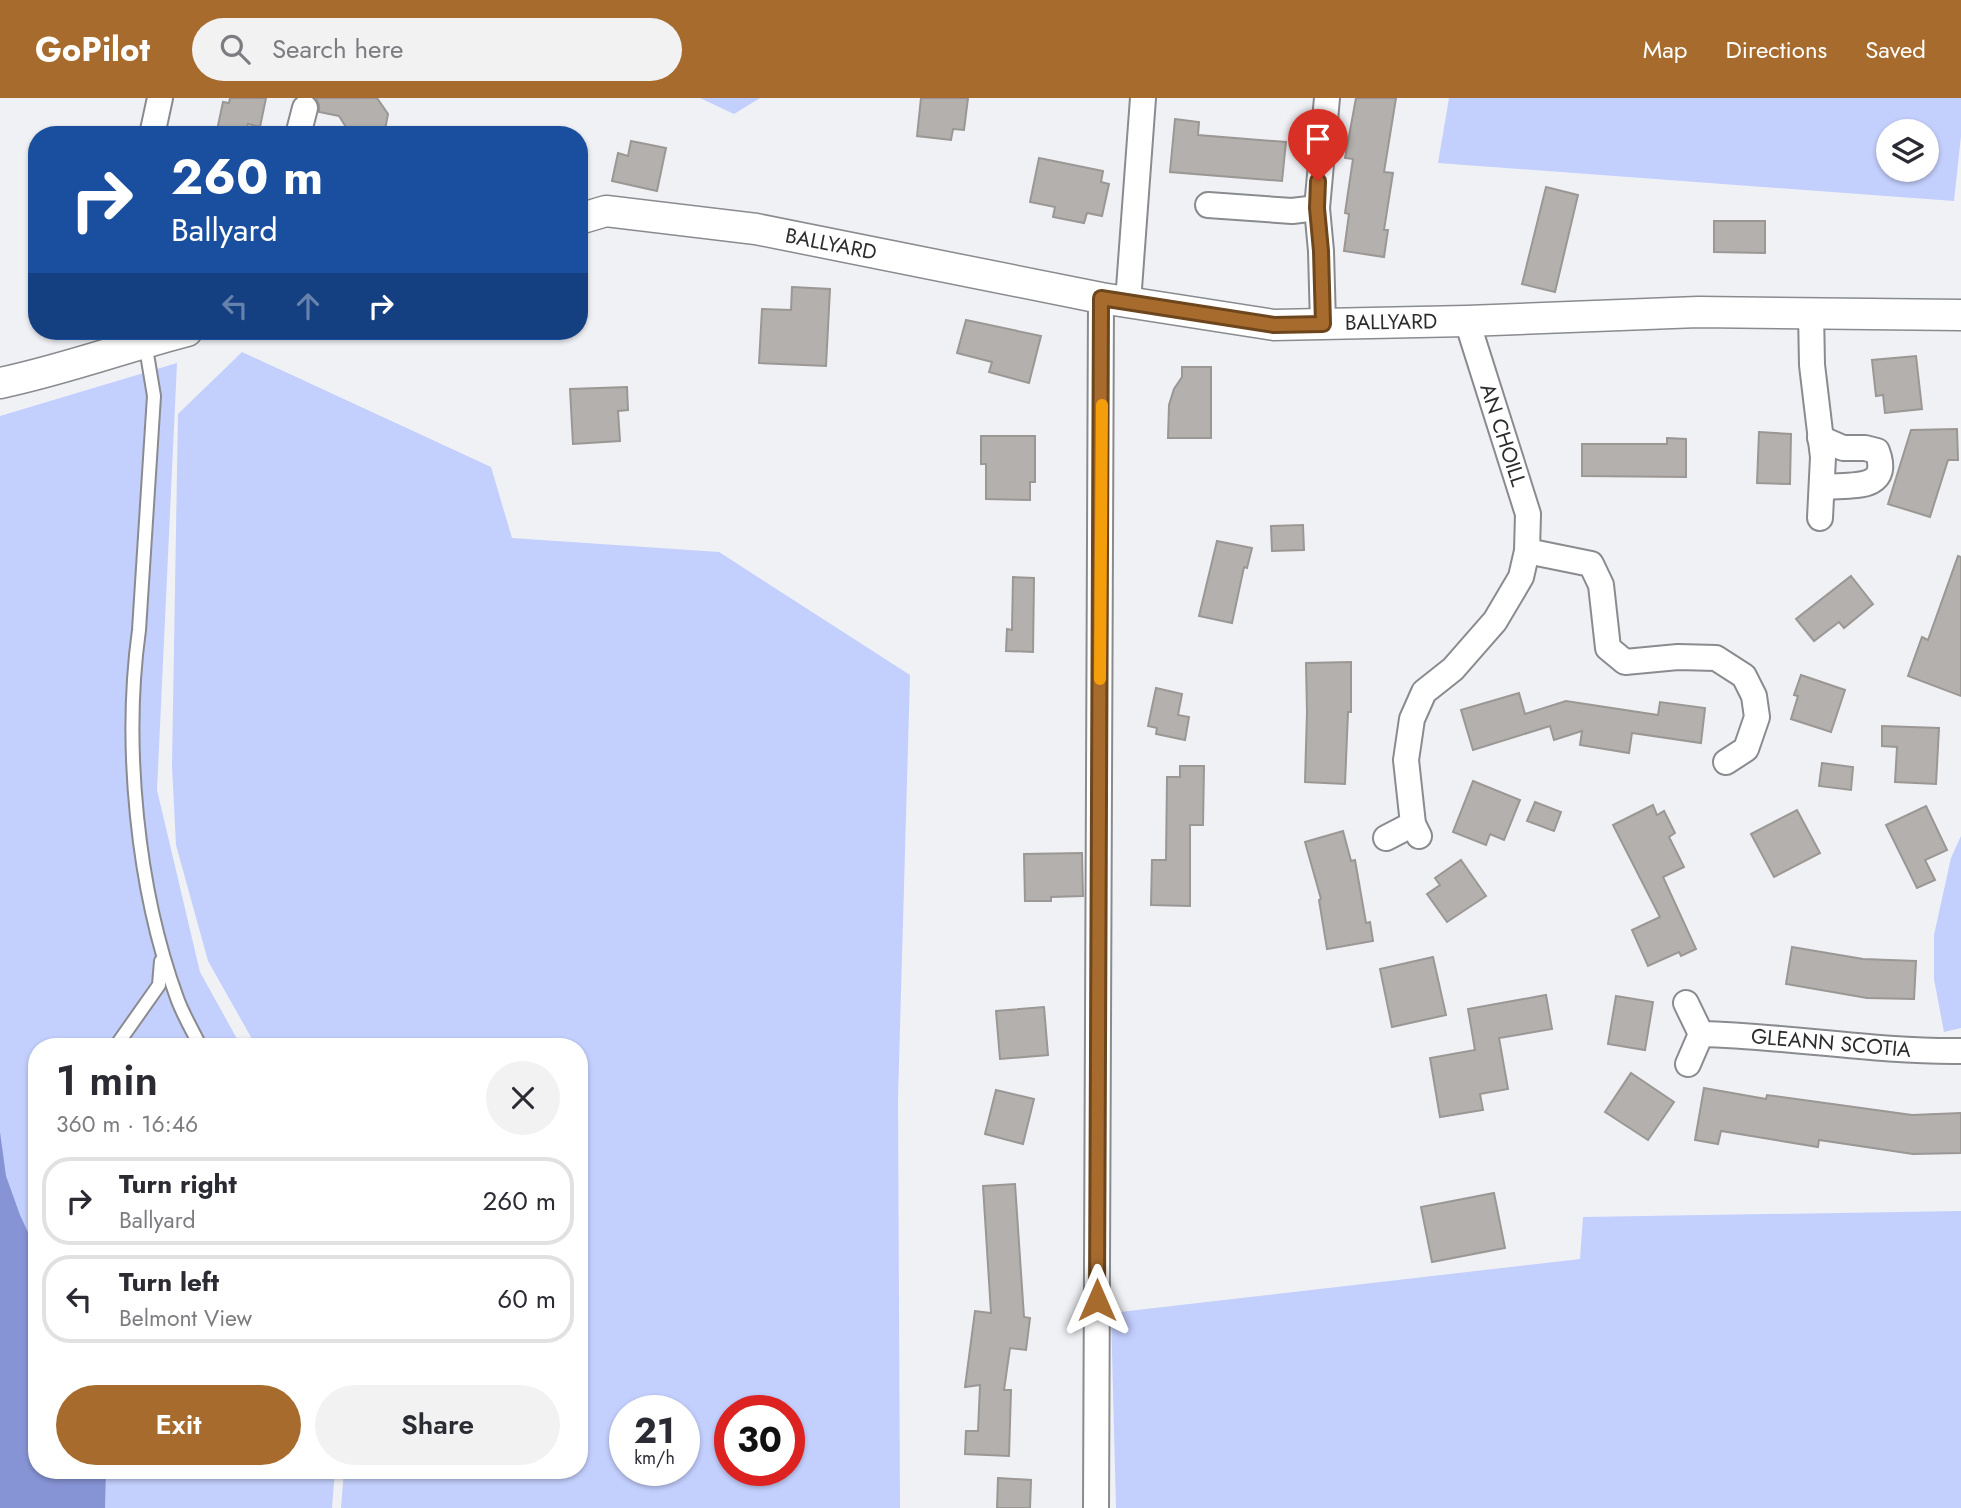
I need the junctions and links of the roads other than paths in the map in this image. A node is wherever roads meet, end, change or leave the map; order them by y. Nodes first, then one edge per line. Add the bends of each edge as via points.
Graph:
1 (160, 98) edge
2 (1143, 98) edge
3 (1327, 98) edge
4 (305, 108) dead end
5 (154, 126) edge
6 (300, 126) edge
7 (1208, 205) dead end
8 (1317, 208) junction
9 (588, 216) edge
10 (1115, 300) junction
11 (1811, 313) junction
12 (1961, 315) edge
13 (1467, 321) junction
14 (1323, 324) junction
15 (153, 340) edge
16 (115, 341) edge
17 (145, 342) junction
18 (0, 383) edge
19 (1821, 438) junction
20 (1822, 487) junction
21 (1820, 518) dead end
22 (1527, 551) junction
23 (1726, 762) dead end
24 (1386, 838) dead end
25 (162, 953) junction
26 (1686, 1003) dead end
27 (1701, 1034) junction
28 (122, 1038) edge
29 (196, 1038) edge
30 (1961, 1051) edge
31 (1688, 1063) dead end
32 (1096, 1508) edge

1 - 5 street
2 - 10 street
3 - 8 street
4 - 6 street
7 - 8 street via 1292,211
8 - 14 street
9 - 10 street, BALLYARD via 606,211 756,229
10 - 14 street, BALLYARD via 1274,325
10 - 32 street
11 - 12 street, BALLYARD
11 - 13 street, BALLYARD via 1698,312
11 - 19 street
13 - 14 street, BALLYARD
13 - 22 street, AN CHOILL via 1528,514
15 - 17 street
16 - 17 street
16 - 18 street via 38,375
17 - 25 lane via 154,396 134,665 134,782 142,858
19 - 20 street
19 - 20 street via 1843,448 1872,449 1881,461 1875,480 1864,485
20 - 21 street
22 - 23 street via 1591,564 1601,584 1608,648 1625,662 1716,658 1744,676 1757,717 1746,749
22 - 24 street, AN CHOILL via 1521,577 1495,621 1453,669 1424,692 1412,719 1406,760 1416,830
25 - 28 lane via 159,985
25 - 29 lane
26 - 27 street
27 - 30 street, GLEANN SCOTIA
27 - 31 street

